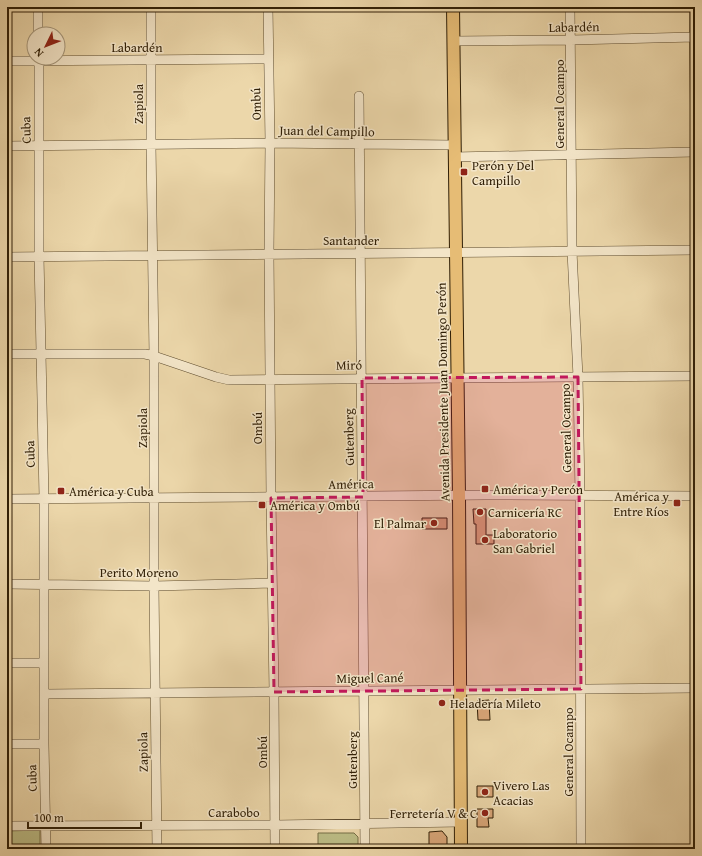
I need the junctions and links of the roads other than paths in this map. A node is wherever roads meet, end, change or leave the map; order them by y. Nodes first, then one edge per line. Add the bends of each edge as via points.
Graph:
1 (38, 7) edge
2 (151, 7) edge
3 (268, 7) edge
4 (453, 7) edge
5 (570, 7) edge
6 (694, 7) edge
7 (38, 26) edge
8 (695, 37) edge
9 (571, 40) junction
10 (453, 41) junction
11 (268, 58) junction
12 (66, 59) edge
13 (26, 60) edge
14 (151, 60) junction
15 (7, 61) edge
16 (39, 66) edge
17 (359, 96) dead end
18 (695, 105) edge
19 (270, 143) junction
20 (151, 144) junction
21 (360, 145) junction
22 (7, 146) edge
23 (40, 146) junction
24 (454, 151) junction
25 (695, 152) edge
26 (572, 154) junction
27 (695, 250) edge
28 (572, 251) junction
29 (455, 252) junction
30 (269, 253) junction
31 (360, 253) junction
32 (153, 254) junction
33 (39, 256) junction
34 (7, 257) edge
35 (7, 354) edge
36 (40, 354) junction
37 (154, 356) junction
38 (695, 376) edge
39 (578, 377) junction
40 (362, 378) junction
41 (457, 378) junction
42 (270, 380) junction
43 (459, 495) junction
44 (580, 496) junction
45 (695, 496) edge
46 (363, 497) junction
47 (44, 498) junction
48 (155, 498) junction
49 (271, 498) junction
50 (7, 499) edge
51 (272, 582) junction
52 (7, 584) edge
53 (44, 584) junction
54 (154, 586) junction
55 (7, 663) edge
56 (44, 663) junction
57 (695, 688) edge
58 (581, 689) junction
59 (460, 690) junction
60 (364, 691) junction
61 (274, 692) junction
62 (45, 694) junction
63 (155, 694) junction
64 (7, 744) edge
65 (44, 744) junction
66 (460, 822) junction
67 (365, 824) junction
68 (275, 825) junction
69 (7, 826) edge
70 (46, 826) junction
71 (157, 826) junction
72 (46, 849) edge
73 (157, 849) edge
74 (276, 849) edge
75 (365, 849) edge
76 (461, 849) edge
77 (582, 849) edge

1 - 7 street
2 - 14 street, Zapiola
3 - 11 street, Ombú
4 - 10 main road, Avenida Presidente Juan Domingo Perón
5 - 9 street, General Ocampo
6 - 8 street
8 - 9 street, Labardén
8 - 18 street
9 - 10 street, Labardén
9 - 26 street, General Ocampo
10 - 24 main road, Avenida Presidente Juan Domingo Perón
11 - 14 street, Labardén
11 - 19 street, Ombú
12 - 14 street, Labardén
13 - 15 street, Labardén
14 - 20 street, Zapiola
16 - 23 street, Cuba
17 - 21 street, Gutenberg
19 - 20 street, Juan del Campillo
19 - 21 street, Juan del Campillo
19 - 30 street, Ombú
20 - 23 street, Juan del Campillo
20 - 32 street, Zapiola
21 - 24 street, Juan del Campillo
21 - 31 street, Gutenberg
22 - 23 street, Juan del Campillo
23 - 33 street, Cuba
24 - 26 street, Juan del Campillo
24 - 29 main road, Avenida Presidente Juan Domingo Perón
25 - 26 street, Juan del Campillo
26 - 28 street, General Ocampo
27 - 28 street, Santander
28 - 29 street, Santander
28 - 39 street, General Ocampo
29 - 31 street, Santander
29 - 41 main road, Avenida Presidente Juan Domingo Perón
30 - 31 street, Santander
30 - 32 street, Santander
30 - 42 street, Ombú
31 - 40 street, Gutenberg
32 - 33 street, Santander
32 - 37 street, Zapiola
33 - 34 street, Santander
33 - 36 street, Cuba
35 - 36 street, Miró
36 - 37 street, Miró
36 - 47 street, Cuba
37 - 42 street, Miró via 223,379
37 - 48 street, Zapiola
38 - 39 street, Miró
39 - 41 street, Miró
39 - 44 street, General Ocampo
40 - 41 street, Miró
40 - 42 street, Miró
40 - 46 street, Gutenberg
41 - 43 main road, Avenida Presidente Juan Domingo Perón
42 - 49 street, Ombú
43 - 44 street, América
43 - 46 street, América
43 - 59 main road, Avenida Presidente Juan Domingo Perón
44 - 45 street, América
44 - 58 street, General Ocampo
46 - 49 street, América
46 - 60 street, Gutenberg
47 - 48 street, América
47 - 50 street, América
47 - 53 street, Cuba
48 - 49 street, América
48 - 54 street, Zapiola
49 - 51 street, Ombú
51 - 54 street, Perito Moreno
51 - 61 street, Ombú
52 - 53 street, Perito Moreno
53 - 54 street, Perito Moreno
53 - 56 street, Cuba
54 - 63 street, Zapiola
55 - 56 street
56 - 62 street, Cuba
57 - 58 street, Miguel Cané
58 - 59 street, Miguel Cané
58 - 77 street, General Ocampo
59 - 60 street, Miguel Cané
59 - 66 main road, Avenida Presidente Juan Domingo Perón
60 - 61 street, Miguel Cané
60 - 67 street, Gutenberg
61 - 63 street, Miguel Cané
61 - 68 street, Ombú
62 - 63 street, Miguel Cané
62 - 65 street, Cuba
63 - 71 street, Zapiola
64 - 65 street
65 - 70 street, Cuba
66 - 67 street, Carabobo
66 - 76 main road, Avenida Presidente Juan Domingo Perón
67 - 68 street, Carabobo
67 - 75 street, Gutenberg
68 - 71 street, Carabobo
68 - 74 street, Ombú
69 - 70 street, Carabobo
70 - 71 street, Carabobo
70 - 72 street, Cuba
71 - 73 street, Zapiola

